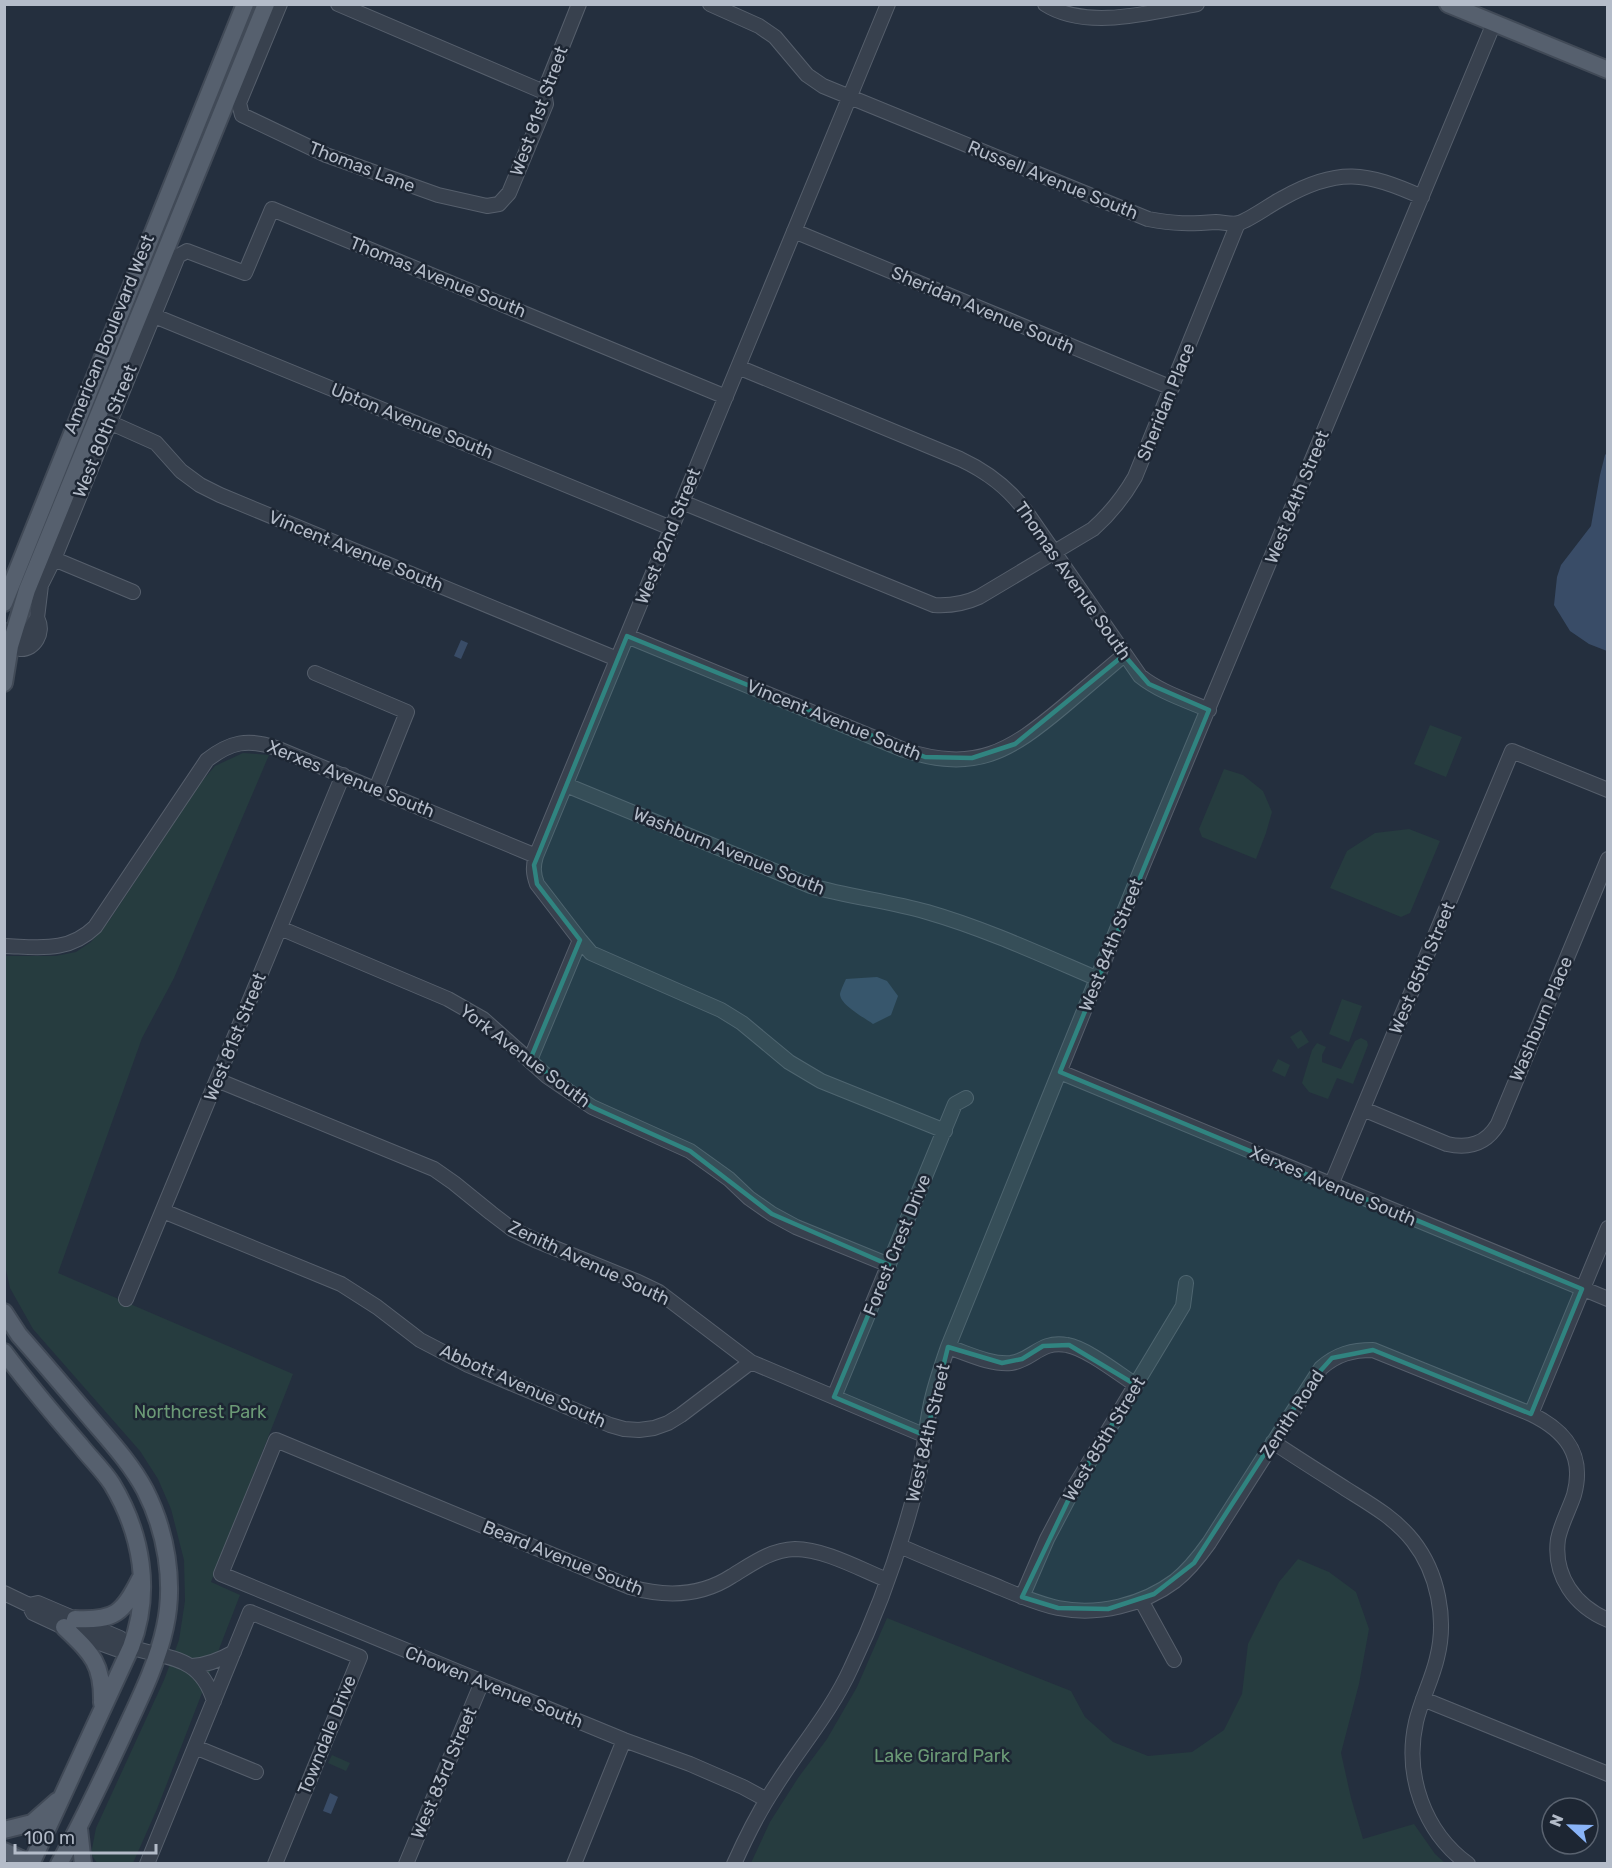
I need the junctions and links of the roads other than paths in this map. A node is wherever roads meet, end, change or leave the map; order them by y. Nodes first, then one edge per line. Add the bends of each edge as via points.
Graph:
1 (245, 4) edge
2 (266, 4) edge
3 (280, 4) edge
4 (338, 4) edge
5 (579, 4) edge
6 (710, 4) edge
7 (888, 4) edge
8 (1045, 4) edge
9 (1197, 4) edge
10 (1448, 4) edge
11 (1494, 23) junction
12 (1608, 70) edge
13 (544, 92) junction
14 (850, 96) junction
15 (1422, 197) junction
16 (487, 206) joint
17 (1238, 223) junction
18 (794, 231) junction
19 (163, 232) junction
20 (187, 251) joint
21 (152, 315) junction
22 (738, 367) junction
23 (1172, 388) junction
24 (726, 397) junction
25 (109, 422) junction
26 (682, 502) junction
27 (671, 528) junction
28 (1055, 553) junction
29 (54, 559) junction
30 (133, 592) dead end
31 (6, 594) edge
32 (627, 636) junction
33 (8, 639) edge
34 (1124, 655) junction
35 (617, 659) junction
36 (315, 673) dead end
37 (4, 683) edge
38 (1209, 710) junction
39 (343, 775) junction
40 (566, 785) junction
41 (376, 789) junction
42 (1608, 790) edge
43 (536, 856) junction
44 (1608, 859) edge
45 (280, 928) junction
46 (580, 940) junction
47 (4, 946) edge
48 (1098, 979) junction
49 (530, 1060) junction
50 (1060, 1072) junction
51 (217, 1080) junction
52 (966, 1098) dead end
53 (1363, 1109) junction
54 (945, 1131) junction
55 (1331, 1185) junction
56 (163, 1211) junction
57 (1608, 1228) edge
58 (889, 1265) junction
59 (1186, 1283) dead end
60 (1582, 1289) junction
61 (126, 1299) dead end
62 (1608, 1299) edge
63 (4, 1312) edge
64 (948, 1347) junction
65 (4, 1352) edge
66 (751, 1362) junction
67 (1136, 1385) junction
68 (834, 1397) junction
69 (1531, 1414) junction
70 (926, 1436) junction
71 (1273, 1442) junction
72 (900, 1546) junction
73 (221, 1574) joint
74 (142, 1576) junction
75 (887, 1580) junction
76 (4, 1593) edge
77 (1022, 1597) junction
78 (1141, 1600) junction
79 (1608, 1620) edge
80 (70, 1623) junction
81 (127, 1646) junction
82 (234, 1652) junction
83 (157, 1654) junction
84 (1174, 1660) dead end
85 (192, 1666) junction
86 (482, 1682) junction
87 (1423, 1699) junction
88 (214, 1701) junction
89 (102, 1709) junction
90 (624, 1740) junction
91 (195, 1747) junction
92 (256, 1772) dead end
93 (1608, 1774) edge
94 (62, 1797) junction
95 (767, 1800) junction
96 (79, 1828) junction
97 (4, 1830) edge
98 (4, 1851) edge
99 (32, 1863) edge
100 (59, 1863) edge
101 (83, 1863) edge
102 (147, 1863) edge
103 (275, 1863) edge
104 (406, 1863) edge
105 (574, 1863) edge
106 (734, 1863) edge
107 (1468, 1863) edge

1 - 19 main road, American Boulevard West
2 - 19 main road, American Boulevard West
3 - 16 street, Thomas Lane via 239,103 242,115 326,155 438,195
4 - 13 street
5 - 13 street, West 81st Street
6 - 14 street, Russell Avenue South via 759,26 775,37 807,75
7 - 14 street, West 82nd Street
8 - 9 street via 1054,10 1093,18
10 - 11 main road
11 - 12 main road
11 - 15 street, West 84th Street
13 - 16 street, West 81st Street via 546,104 509,193 499,204
14 - 17 street, Russell Avenue South via 1148,219
14 - 18 street, West 82nd Street
15 - 17 street, Russell Avenue South via 1379,180 1344,176 1302,187
15 - 38 street, West 84th Street
17 - 23 street, Sheridan Place
18 - 22 street, West 82nd Street
18 - 23 street, Sheridan Avenue South
19 - 31 main road, American Boulevard West via 131,291
19 - 33 main road, American Boulevard West
20 - 21 street, West 80th Street via 178,256
20 - 24 street, Thomas Avenue South via 245,273 272,209
21 - 25 street, West 80th Street
21 - 27 street, Upton Avenue South
22 - 24 street, West 82nd Street
22 - 28 street, Thomas Avenue South via 981,468 1014,496
23 - 28 street, Sheridan Place via 1124,497 1093,529
24 - 26 street, West 82nd Street
25 - 29 street, West 80th Street
25 - 35 street, Vincent Avenue South via 156,443 182,471 220,495
26 - 27 street, West 82nd Street
26 - 28 street via 934,605 965,604
27 - 32 street, West 82nd Street
28 - 34 street, Thomas Avenue South
29 - 30 street
29 - 33 street, West 80th Street via 41,585 38,638 32,646 21,649
32 - 34 street, Vincent Avenue South via 904,750 949,760 994,753 1016,744
32 - 35 street, West 82nd Street
33 - 37 main road, American Boulevard West
34 - 38 street, Thomas Avenue South via 1149,684
35 - 40 street, West 82nd Street
36 - 41 street via 407,712
38 - 48 street, West 84th Street
39 - 41 street, Xerxes Avenue South
39 - 45 street, West 81st Street
39 - 47 street, Xerxes Avenue South via 262,743 248,742 219,750 198,772 86,936 63,946
40 - 43 street, West 82nd Street
40 - 48 street, Washburn Avenue South via 811,886 925,911
41 - 43 street, Xerxes Avenue South
42 - 53 street, West 85th Street via 1512,751
43 - 46 street, West 82nd Street via 537,884
44 - 53 street, Washburn Place via 1492,1134 1471,1146 1447,1144
45 - 49 street, York Avenue South via 448,999 483,1019
45 - 51 street, West 81st Street
46 - 49 street
46 - 54 street via 591,953 721,1010 789,1062 821,1081
48 - 50 street, West 84th Street
49 - 58 street, York Avenue South via 592,1107 690,1151 772,1214
50 - 55 street, Xerxes Avenue South
50 - 64 street, West 84th Street
51 - 56 street, West 81st Street
51 - 66 street, Zenith Avenue South via 434,1169 512,1228 659,1292
52 - 54 street, Forest Crest Drive via 955,1104
53 - 55 street, West 85th Street
54 - 58 street, Forest Crest Drive
55 - 60 street, Xerxes Avenue South
56 - 61 street, West 81st Street
56 - 66 street, Abbott Avenue South via 341,1284 444,1354 624,1429 654,1428 668,1423
57 - 60 street
58 - 68 street, Forest Crest Drive
59 - 67 street, West 85th Street via 1183,1306
60 - 62 street, Xerxes Avenue South
60 - 69 street
63 - 83 main road via 131,1467 146,1492 166,1548 169,1581 165,1628
64 - 67 street via 991,1361 1013,1363 1055,1338
64 - 70 street, West 84th Street
65 - 74 main road via 111,1483 128,1514
66 - 68 street, Zenith Avenue South
67 - 77 street, West 85th Street via 1076,1484
68 - 70 street, Zenith Avenue South
69 - 71 street, Zenith Road via 1387,1355 1359,1350 1332,1358 1321,1368
69 - 79 street, Zenith Road via 1566,1438 1577,1467 1577,1482 1558,1539 1560,1571 1576,1599
70 - 72 street, West 84th Street
71 - 78 street, Zenith Road via 1194,1563 1176,1580
71 - 87 street via 1398,1524 1427,1563 1441,1609 1441,1634
72 - 75 street, West 84th Street
72 - 77 street, Zenith Road
73 - 75 street, Beard Avenue South via 276,1440 650,1592 691,1593 712,1587 764,1556 795,1549 827,1555
73 - 86 street, Chowen Avenue South
74 - 80 main road via 128,1603 111,1616
74 - 81 main road via 139,1619
75 - 95 street, West 84th Street via 836,1697
76 - 80 street via 29,1605 33,1613
77 - 78 street, Zenith Road via 1083,1611
78 - 84 street
80 - 81 street via 92,1640 116,1649
80 - 89 main road via 98,1665 103,1685
81 - 83 street
81 - 89 main road
82 - 85 street via 216,1662
82 - 88 street, Towndale Drive
82 - 103 street, Towndale Drive via 250,1612 360,1657
83 - 85 street
83 - 96 main road
85 - 88 street via 207,1683
86 - 90 street, Chowen Avenue South
86 - 104 street, West 83rd Street
87 - 93 street
87 - 107 street via 1413,1746 1418,1795 1442,1839
88 - 91 street, Towndale Drive
89 - 94 main road
90 - 95 street, Chowen Avenue South via 690,1764
90 - 105 street
91 - 92 street
91 - 102 street, Towndale Drive
94 - 97 main road via 32,1823
94 - 99 main road
95 - 106 street, West 84th Street
96 - 100 main road
96 - 101 main road
98 - 99 main road

